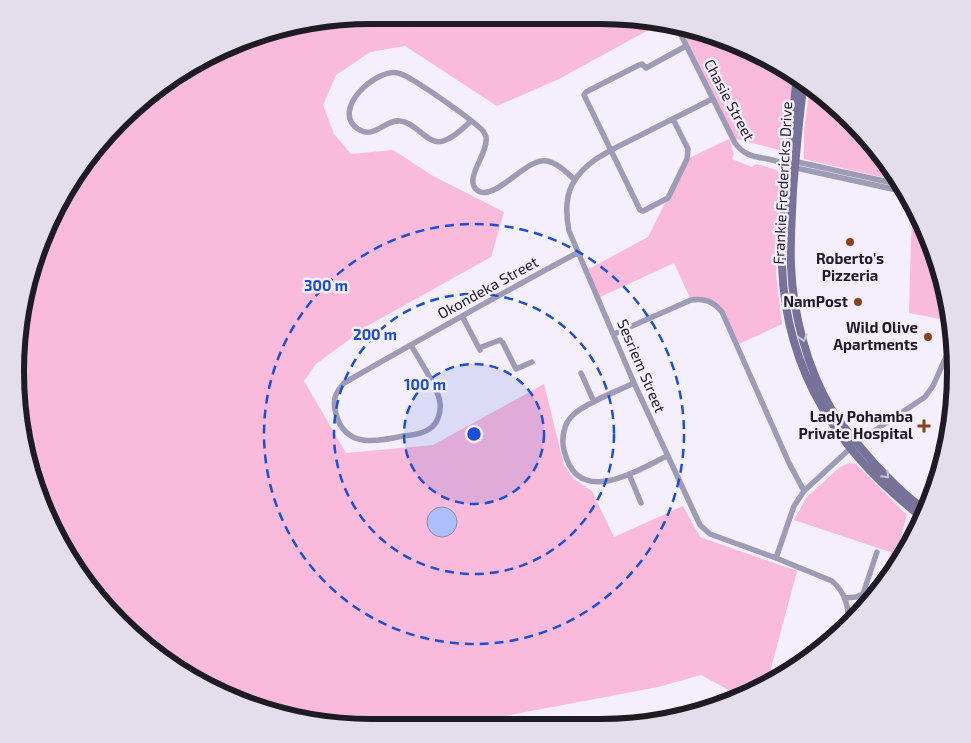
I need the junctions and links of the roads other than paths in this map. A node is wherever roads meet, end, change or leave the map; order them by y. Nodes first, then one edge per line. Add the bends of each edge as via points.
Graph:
1 (680, 33) edge
2 (686, 46) junction
3 (796, 85) edge
4 (802, 89) edge
5 (712, 99) junction
6 (673, 119) junction
7 (471, 121) junction
8 (610, 152) junction
9 (789, 163) junction
10 (575, 180) junction
11 (892, 183) edge
12 (896, 189) edge
13 (577, 253) junction
14 (462, 316) junction
15 (614, 334) junction
16 (411, 345) junction
17 (947, 354) edge
18 (532, 362) dead end
19 (582, 373) dead end
20 (634, 383) junction
21 (594, 402) junction
22 (853, 446) junction
23 (667, 456) junction
24 (629, 474) junction
25 (804, 490) junction
26 (641, 503) dead end
27 (920, 506) edge
28 (917, 513) edge
29 (877, 552) dead end
30 (776, 558) junction
31 (845, 598) junction
32 (848, 614) edge

1 - 2 street, Chasie Street
2 - 5 street, Chasie Street
2 - 8 street via 646,68 639,65 586,92 584,98
3 - 9 main road, Frankie Fredericks Drive
4 - 9 main road, Frankie Fredericks Drive
5 - 6 street, Sesriem Street
5 - 9 street, Chasie Street via 735,143 744,153
6 - 8 street, Sesriem Street
6 - 8 street via 688,154 670,195 662,202 640,210
7 - 7 street via 398,72 389,72 367,85 358,92 350,106 352,123 358,129 371,132 399,120 434,141 442,142
7 - 10 street via 482,129 486,137 485,151 472,182 477,190 491,192 544,160 563,169
8 - 10 street, Sesriem Street via 591,163
9 - 11 street, Chasie Street
9 - 12 street, Chasie Street
9 - 22 main road, Frankie Fredericks Drive via 791,268 797,316 819,386
10 - 13 street, Sesriem Street via 567,200 567,215
13 - 14 street, Okondeka Street
13 - 15 street, Sesriem Street
14 - 16 street, Okondeka Street
14 - 18 street via 480,350 500,340 513,370
15 - 20 street, Sesriem Street
15 - 25 street via 690,300 704,299 717,305
16 - 16 street, Okondeka Street via 344,383 336,392 335,412 346,434 359,440 373,441 422,433 432,427 440,411 438,396
17 - 22 street via 930,392
19 - 21 street
20 - 21 street
20 - 23 street, Sesriem Street
21 - 24 street via 574,413 564,429 562,441 568,464 579,477 592,482 606,482
22 - 25 street
22 -> 27 main road, Frankie Fredericks Drive
22 - 28 main road, Frankie Fredericks Drive via 890,491
23 - 24 street
23 - 30 street, Sesriem Street via 704,530
24 - 26 street
25 - 30 street via 794,506
29 - 31 street via 863,594
30 - 31 street, Sesriem Street via 826,577 837,585
31 - 32 street

